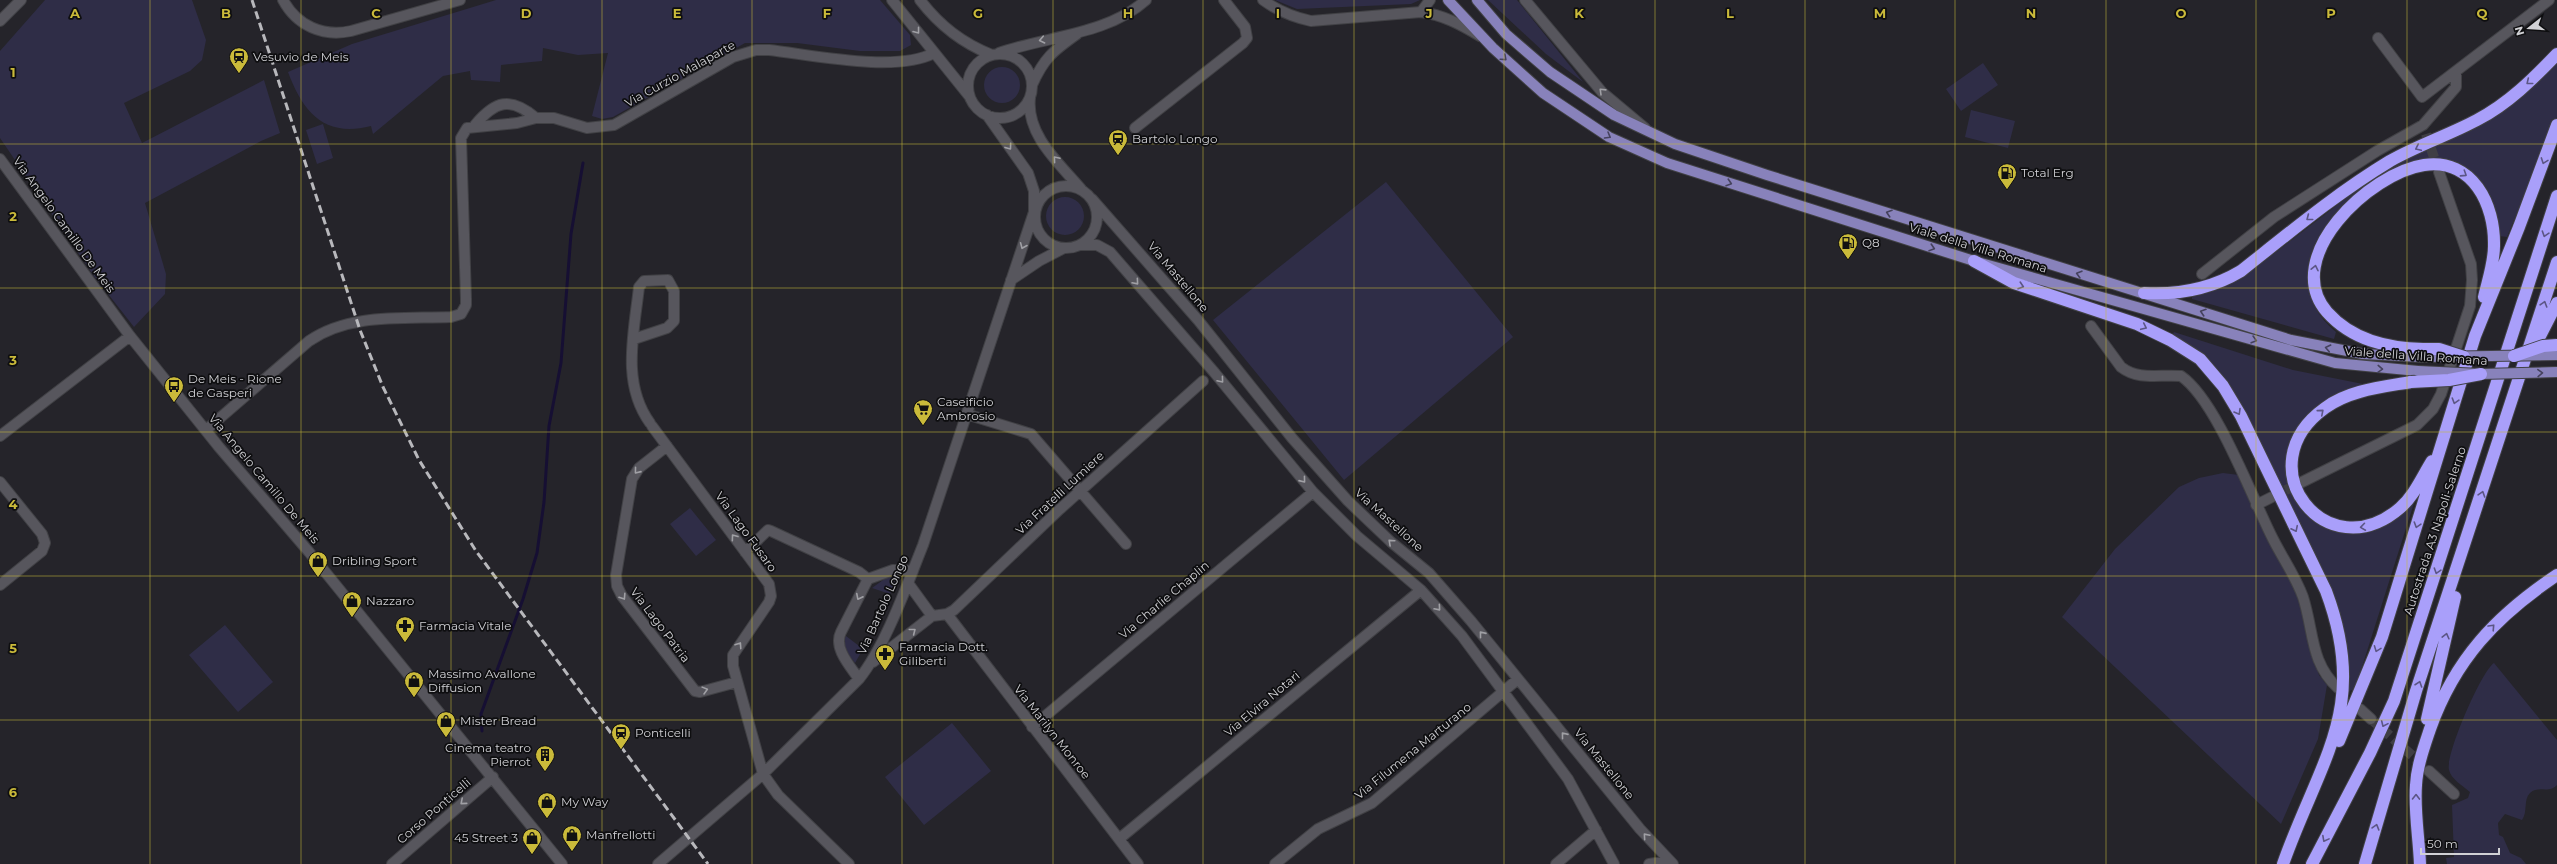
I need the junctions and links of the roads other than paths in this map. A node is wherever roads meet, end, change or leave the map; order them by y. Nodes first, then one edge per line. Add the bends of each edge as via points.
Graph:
1 (21, 0) edge
2 (283, 0) edge
3 (460, 0) edge
4 (892, 0) edge
5 (920, 0) edge
6 (1146, 0) edge
7 (1224, 0) edge
8 (1263, 0) edge
9 (1430, 0) edge
10 (1448, 0) edge
11 (1477, 0) edge
12 (1525, 0) edge
13 (2549, 0) edge
14 (1421, 12) junction
15 (1, 21) edge
16 (1080, 32) junction
17 (1483, 38) junction
18 (2378, 38) dead end
19 (934, 53) junction
20 (2557, 54) edge
21 (992, 55) junction
22 (2456, 72) junction
23 (1032, 85) junction
24 (1030, 97) junction
25 (972, 100) junction
26 (988, 115) junction
27 (536, 118) junction
28 (475, 125) junction
29 (2557, 125) edge
30 (1135, 128) dead end
31 (1653, 134) junction
32 (0, 159) edge
33 (2439, 172) tunnel mouth
34 (1081, 189) junction
35 (2557, 196) edge
36 (1092, 199) junction
37 (1034, 212) junction
38 (1080, 245) junction
39 (1064, 248) junction
40 (1974, 261) junction
41 (2557, 262) edge
42 (2202, 274) dead end
43 (1011, 280) junction
44 (2144, 293) junction
45 (2557, 303) edge
46 (2091, 326) dead end
47 (130, 336) junction
48 (2475, 336) junction
49 (634, 339) junction
50 (2557, 345) edge
51 (2423, 353) junction
52 (2557, 355) edge
53 (2514, 356) junction
54 (2464, 357) joint
55 (2525, 364) junction
56 (2557, 372) edge
57 (2481, 374) junction
58 (1203, 381) dead end
59 (966, 414) junction
60 (206, 430) junction
61 (0, 436) edge
62 (2443, 441) junction
63 (666, 446) junction
64 (0, 482) edge
65 (2300, 483) tunnel mouth
66 (1081, 491) junction
67 (1313, 492) junction
68 (2272, 497) tunnel mouth
69 (2256, 505) junction
70 (2474, 519) junction
71 (1126, 544) dead end
72 (745, 552) junction
73 (913, 571) junction
74 (2557, 575) edge
75 (868, 579) junction
76 (908, 583) junction
77 (0, 585) edge
78 (1421, 590) junction
79 (947, 614) junction
80 (932, 616) junction
81 (871, 664) junction
82 (859, 679) junction
83 (1518, 680) junction
84 (737, 682) junction
85 (2338, 688) dead end
86 (1504, 692) junction
87 (2360, 709) dead end
88 (2372, 718) tunnel mouth
89 (1032, 727) junction
90 (2423, 770) junction
91 (763, 774) junction
92 (493, 777) junction
93 (2454, 794) dead end
94 (2308, 804) junction
95 (1596, 830) junction
96 (1119, 839) junction
97 (1671, 863) edge
98 (392, 864) edge
99 (562, 864) edge
100 (658, 864) edge
101 (849, 864) edge
102 (1138, 864) edge
103 (1275, 864) edge
104 (1556, 864) edge
105 (1614, 864) edge
106 (1649, 864) edge
107 (2283, 864) edge
108 (2312, 864) edge
109 (2365, 864) edge
110 (2420, 864) edge

1 - 15 street
2 - 3 street via 299,21 317,30 334,34
4 -> 19 street
5 - 21 street via 951,33
6 - 16 street via 1124,16
7 - 30 street via 1245,27 1247,38
8 - 14 street via 1276,10 1310,21
9 - 14 street
10 - 17 main road, Viale della Villa Romana
11 - 31 main road, Viale della Villa Romana via 1506,34 1550,72 1614,115
31 -> 12 street, Viale della Villa Romana via 1602,92
13 - 22 street
14 - 17 street via 1455,21
16 -> 21 street via 1027,43
16 - 23 street via 1049,54 1040,66
17 -> 40 main road, Viale della Villa Romana via 1543,93 1609,137 1667,163
18 - 22 street via 2422,97
19 - 25 street
19 - 27 street, Via Curzio Malaparte via 910,61 879,62 756,50 732,57 614,125 587,128 554,118
20 -> 44 highway via 2536,76 2505,101 2478,119 2391,160 2364,177 2241,271 2222,282 2168,294
21 - 23 street via 1002,54 1016,58 1028,70
21 - 25 street via 981,60 970,76 969,91
22 - 42 street via 2456,87 2425,129 2377,151 2274,217
23 - 24 street
24 - 26 street via 1021,110 1010,116
34 -> 24 street via 1046,148 1032,125
25 - 26 street
26 -> 37 street, Via Bartolo Longo via 1028,173 1034,191
27 - 28 street, Via Curzio Malaparte via 517,123
27 - 28 street via 517,105 497,105
28 - 60 street via 465,129 461,138 465,310 451,317 362,320 324,331
29 -> 48 highway via 2520,227
44 -> 31 main road, Viale della Villa Romana via 1767,175
32 - 47 street, Via Angelo Camillo De Meis
33 - 65 street via 2471,264 2472,280 2470,306 2441,394 2433,409 2417,425
34 - 36 street
34 - 37 street via 1073,186 1056,186 1042,196
35 -> 108 highway, Autostrada A3 Napoli-Salerno via 2394,701
36 - 38 street via 1096,208 1096,224 1089,238
83 -> 36 street, Via Mastellone via 1429,573 1391,542 1348,501 1292,438 1198,320
37 - 39 street via 1036,229 1041,236 1047,242
37 -> 43 street, Via Bartolo Longo via 1031,228
38 - 39 street
38 -> 67 street via 1097,245 1110,252
39 - 43 street via 1038,261
40 -> 57 main road, Viale della Villa Romana, bridge via 2335,363
40 -> 94 highway via 2014,283 2137,324 2170,340 2200,359 2223,386 2241,416 2326,591 2337,621 2344,676 2342,706 2335,737
55 -> 41 highway
43 - 59 street, Via Bartolo Longo
51 -> 44 main road, Viale della Villa Romana via 2363,354 2291,340
45 - 55 highway
46 - 69 street via 2127,372 2136,376 2181,376 2189,381 2207,406 2236,460
47 - 60 street, Via Angelo Camillo De Meis
47 - 61 street
51 -> 48 highway via 2372,342 2334,319 2322,306 2313,275 2318,254 2327,235 2345,212 2365,193 2395,175 2424,165 2445,165 2462,172 2476,183 2488,203 2494,247
48 -> 62 highway
49 - 49 street, Via Lago Fusaro via 640,283 668,280 674,291 674,321 667,328
49 - 63 street, Via Lago Fusaro via 632,380 638,404
50 - 53 highway, bridge via 2543,346
51 - 54 highway, bridge via 2440,349
52 - 53 main road, Viale della Villa Romana, bridge
53 - 54 main road, Viale della Villa Romana, bridge
70 -> 55 highway
57 -> 56 main road, Viale della Villa Romana, bridge
62 -> 57 highway, bridge via 2412,495 2382,521 2364,528 2342,527 2322,520 2305,503 2294,485 2290,461 2296,442 2307,424 2325,408 2345,397 2411,382 2449,380
58 - 66 street, Via Fratelli Lumiere
59 - 66 street via 1031,434
59 - 73 street, Via Bartolo Longo
60 - 92 street, Via Angelo Camillo De Meis via 269,503
62 -> 94 highway via 2382,637 2348,723
72 -> 63 street, Via Lago Fusaro
63 -> 84 street, Via Lago Patria via 639,468 632,479 616,575 617,586 695,691 700,692
64 - 77 street via 42,534 44,543 42,551
66 - 71 street
66 - 79 street, Via Fratelli Lumiere
67 - 78 street via 1357,536
67 - 89 street, Via Charlie Chaplin
68 - 69 street
69 - 85 street via 2298,586 2321,670
90 -> 70 highway via 2435,681
109 -> 70 highway via 2414,699
72 - 75 street via 768,530 859,572
84 -> 72 street, Via Lago Fusaro via 733,655 771,596 769,584
73 - 75 street via 893,570
73 - 76 street, Via Bartolo Longo
90 -> 74 highway via 2425,744 2438,707 2456,672 2479,641 2505,613
75 -> 82 street via 838,640 839,648
76 - 80 street
76 - 81 street, Via Bartolo Longo
78 -> 86 street via 1462,636
78 - 96 street, Via Elvira Notari
79 - 80 street
79 - 89 street, Via Marilyn Monroe
81 -> 80 street
81 - 82 street, Via Bartolo Longo
82 - 91 street, Via Bartolo Longo
83 - 86 street, Via Filumena Marturano
97 -> 83 street, Via Mastellone
84 - 91 street, Via Lago Fusaro
86 - 95 street via 1568,779
86 - 103 street, Via Filumena Marturano via 1372,803 1318,829
87 - 88 street
89 - 96 street, Via Marilyn Monroe
90 - 93 street
110 -> 90 highway via 2415,798
91 - 100 street, Via Bartolo Longo
91 - 101 street, Via Lago Fusaro via 778,796
92 -> 98 street, Corso Ponticelli
92 - 99 street, Via Angelo Camillo De Meis
94 - 107 highway
95 - 104 street
95 - 105 street
96 - 102 street, Via Marilyn Monroe
97 - 106 street, Via Mastellone

